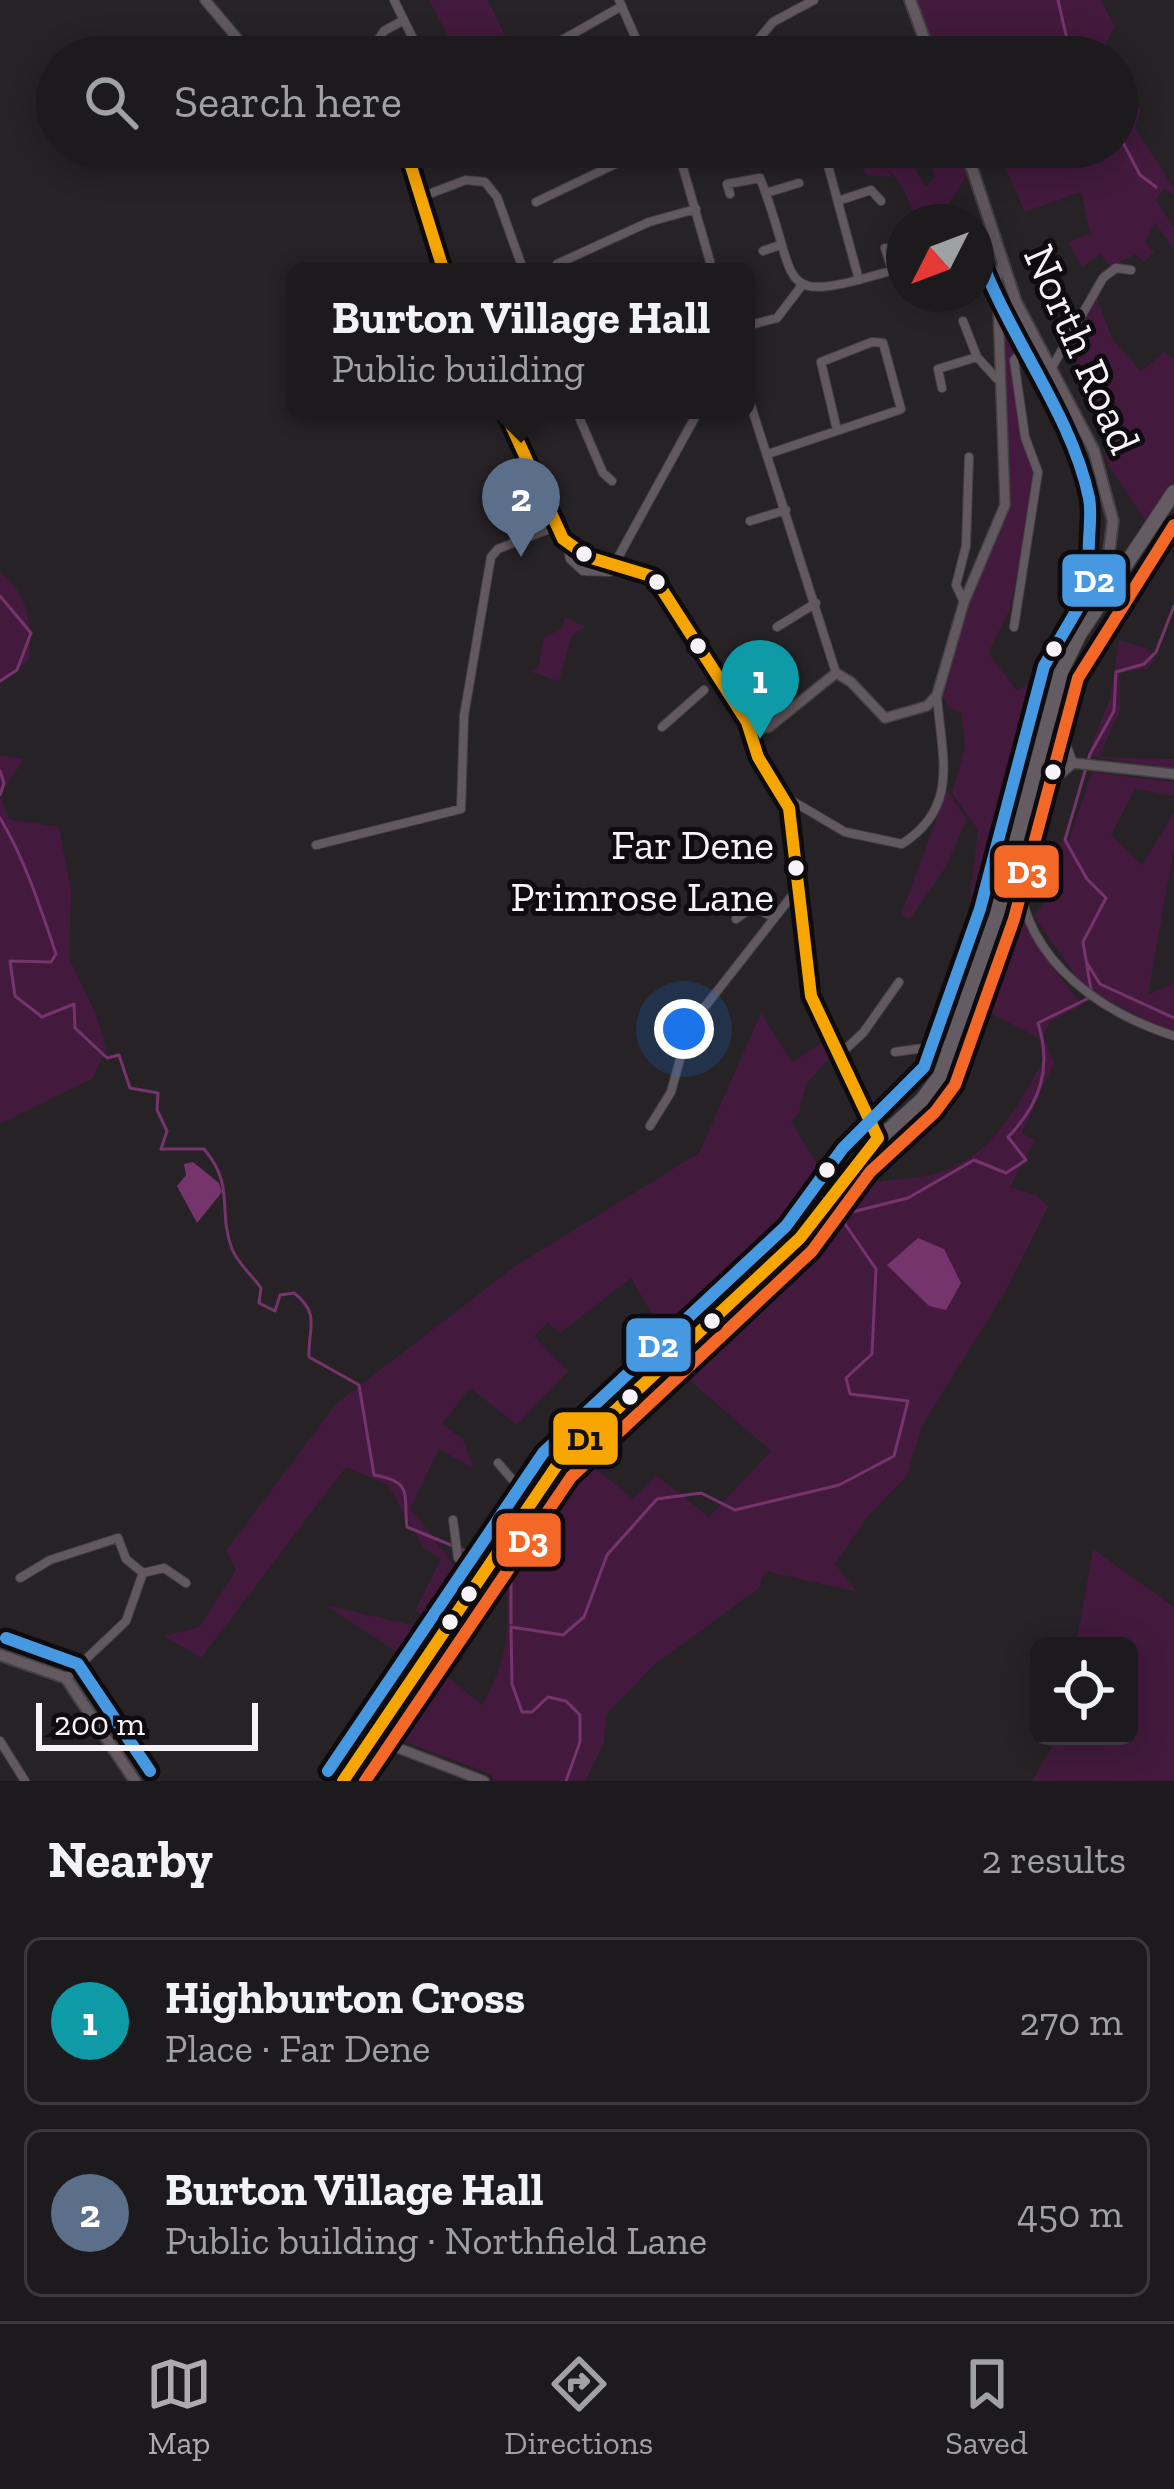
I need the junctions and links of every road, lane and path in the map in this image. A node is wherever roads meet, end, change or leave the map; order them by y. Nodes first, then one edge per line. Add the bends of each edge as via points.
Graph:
1 (205, 0) edge
2 (910, 0) edge
3 (390, 1) edge
4 (620, 3) edge
5 (817, 3) edge
6 (404, 20) junction
7 (235, 36) edge
8 (381, 36) edge
9 (412, 36) edge
10 (559, 36) edge
11 (635, 36) edge
12 (761, 36) edge
13 (923, 36) edge
14 (412, 168) edge
15 (607, 168) edge
16 (683, 168) edge
17 (829, 168) edge
18 (972, 168) edge
19 (799, 183) dead end
20 (730, 194) dead end
21 (766, 194) junction
22 (421, 197) junction
23 (838, 201) junction
24 (881, 201) dead end
25 (536, 202) dead end
26 (696, 209) junction
27 (780, 245) junction
28 (885, 248) dead end
29 (763, 251) dead end
30 (886, 251) edge
31 (441, 263) edge
32 (521, 263) edge
33 (557, 263) dead end
34 (711, 263) edge
35 (1002, 266) junction
36 (1131, 270) dead end
37 (886, 272) edge
38 (859, 280) junction
39 (803, 284) junction
40 (963, 321) dead end
41 (755, 324) edge
42 (1040, 349) junction
43 (977, 357) junction
44 (1051, 369) junction
45 (997, 379) junction
46 (942, 388) dead end
47 (755, 416) edge
48 (509, 419) edge
49 (580, 419) edge
50 (694, 419) edge
51 (837, 430) junction
52 (768, 454) junction
53 (969, 458) dead end
54 (612, 481) dead end
55 (1174, 493) edge
56 (787, 510) junction
57 (750, 521) dead end
58 (554, 527) junction
59 (614, 565) junction
60 (1107, 565) junction
61 (1116, 579) junction
62 (964, 602) junction
63 (1101, 602) junction
64 (816, 603) junction
65 (777, 627) dead end
66 (1014, 627) dead end
67 (836, 674) junction
68 (1059, 676) junction
69 (710, 685) junction
70 (937, 695) junction
71 (662, 727) dead end
72 (749, 730) junction
73 (1076, 763) junction
74 (1174, 774) edge
75 (784, 796) junction
76 (1014, 842) junction
77 (316, 845) dead end
78 (798, 888) junction
79 (774, 918) junction
80 (736, 919) dead end
81 (899, 982) dead end
82 (1174, 1036) edge
83 (953, 1044) junction
84 (895, 1052) dead end
85 (838, 1056) junction
86 (650, 1126) dead end
87 (878, 1138) junction
88 (498, 1463) dead end
89 (532, 1501) junction
90 (453, 1520) dead end
91 (143, 1573) junction
92 (481, 1576) junction
93 (20, 1578) dead end
94 (186, 1583) dead end
95 (0, 1656) edge
96 (66, 1678) junction
97 (372, 1738) junction
98 (0, 1742) edge
99 (25, 1781) edge
100 (135, 1781) edge
101 (343, 1781) edge
102 (484, 1781) edge

1 - 7 street
2 - 13 main road
3 - 6 street
4 - 10 street
4 - 11 street
5 - 12 street via 772,22
6 - 8 street
6 - 9 street
14 - 22 street
15 - 25 street
16 - 26 street
17 - 23 street
18 - 35 main road, North Road
19 - 21 street
20 - 21 street via 727,184 755,176
21 - 27 street
22 - 31 street
22 - 32 street via 466,180 485,182
23 - 24 street via 871,190
23 - 38 street
26 - 33 street
26 - 34 street
27 - 29 street
27 - 39 street
28 - 30 street
35 - 42 main road, North Road
35 - 45 street
36 - 44 street via 1116,268 1103,278
37 - 38 street
38 - 39 street via 826,290
39 - 41 street via 777,318
40 - 43 street
42 - 44 main road, North Road
42 - 66 street via 1014,361 1038,472
43 - 45 street
43 - 46 street via 938,369
44 - 60 main road, North Road via 1094,451 1113,521
45 - 62 street via 1005,505
47 - 52 street
48 - 58 street
49 - 54 street
50 - 59 street
51 - 51 street via 903,403 883,343 826,357 818,369
51 - 52 street
52 - 56 street
53 - 62 street via 956,585
55 - 61 highway
56 - 57 street
56 - 64 street
58 - 59 street via 567,543
58 - 77 street via 491,557 464,716 461,809
59 - 69 street via 660,583
60 - 61 main road
60 - 63 highway
61 - 63 highway
62 - 70 street
63 - 68 highway
64 - 65 street
64 - 67 street
67 - 70 street via 885,718 927,706
67 - 72 street via 769,727
68 - 73 street via 1059,725
68 - 76 highway
69 - 71 street
69 - 72 street
70 - 75 street via 944,798 926,829 902,844 844,832
72 - 75 street
73 - 74 street
73 - 76 street via 1035,798
75 - 78 street
76 - 82 street via 1020,898 1060,968 1084,995
76 - 83 highway
78 - 79 street
78 - 85 street via 808,985
79 - 80 street via 750,904
79 - 86 street via 689,1027 671,1092
81 - 85 street
83 - 84 street
83 - 87 highway via 922,1100
85 - 87 street
87 - 89 highway via 800,1238 589,1431
88 - 89 street
89 - 92 highway
90 - 92 street via 462,1564
91 - 93 street via 118,1538
91 - 94 street via 164,1568
91 - 96 street via 126,1622
92 - 97 highway
95 - 96 main road
96 - 100 main road
97 - 101 highway
97 - 102 street
98 - 99 street

